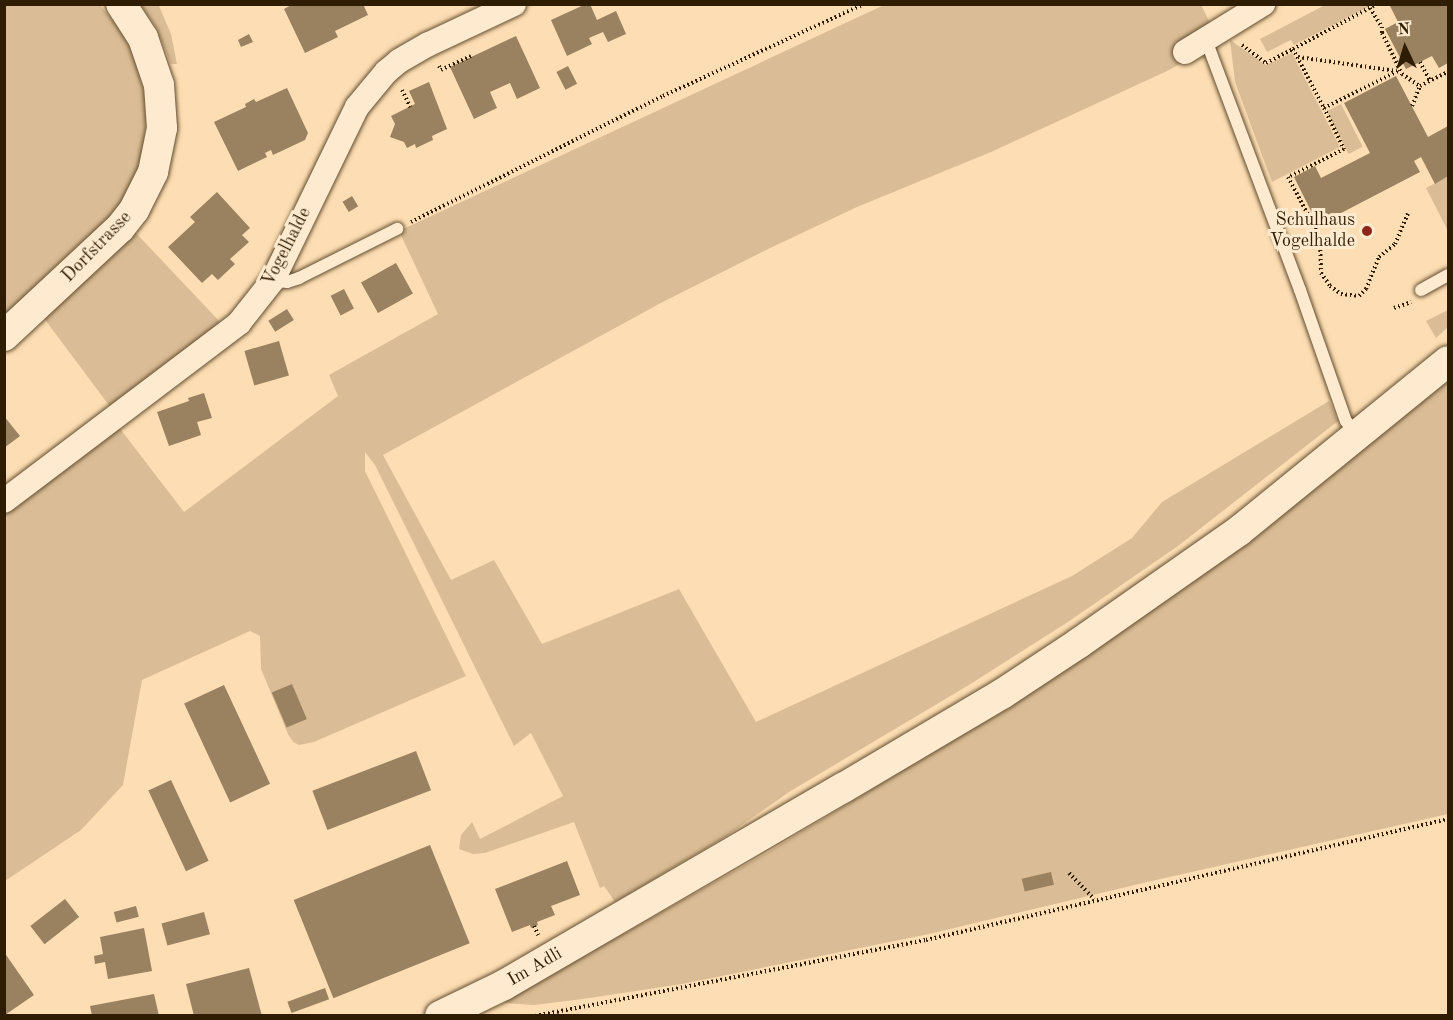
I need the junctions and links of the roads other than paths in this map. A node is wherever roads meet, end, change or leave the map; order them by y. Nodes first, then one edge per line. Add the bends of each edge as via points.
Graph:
1 (121, 4) edge
2 (514, 4) edge
3 (1263, 4) edge
4 (1213, 36) junction
5 (1185, 52) dead end
6 (397, 229) road end
7 (1449, 275) edge
8 (273, 280) junction
9 (1421, 290) dead end
10 (4, 336) edge
11 (1449, 361) edge
12 (1358, 437) junction
13 (4, 501) edge
14 (440, 1016) edge

1 - 10 street, Dorfstrasse via 144,38 159,85 162,128 153,172 120,228
2 - 8 street, Vogelhalde via 411,53 373,85 353,115
3 - 4 street
4 - 5 street
4 - 12 lane via 1346,421
6 - 8 lane via 299,278
7 - 9 lane
8 - 13 street, Vogelhalde via 240,323
11 - 12 street, Im Adli
12 - 14 street, Im Adli via 1239,531 1079,644 924,741 504,985

